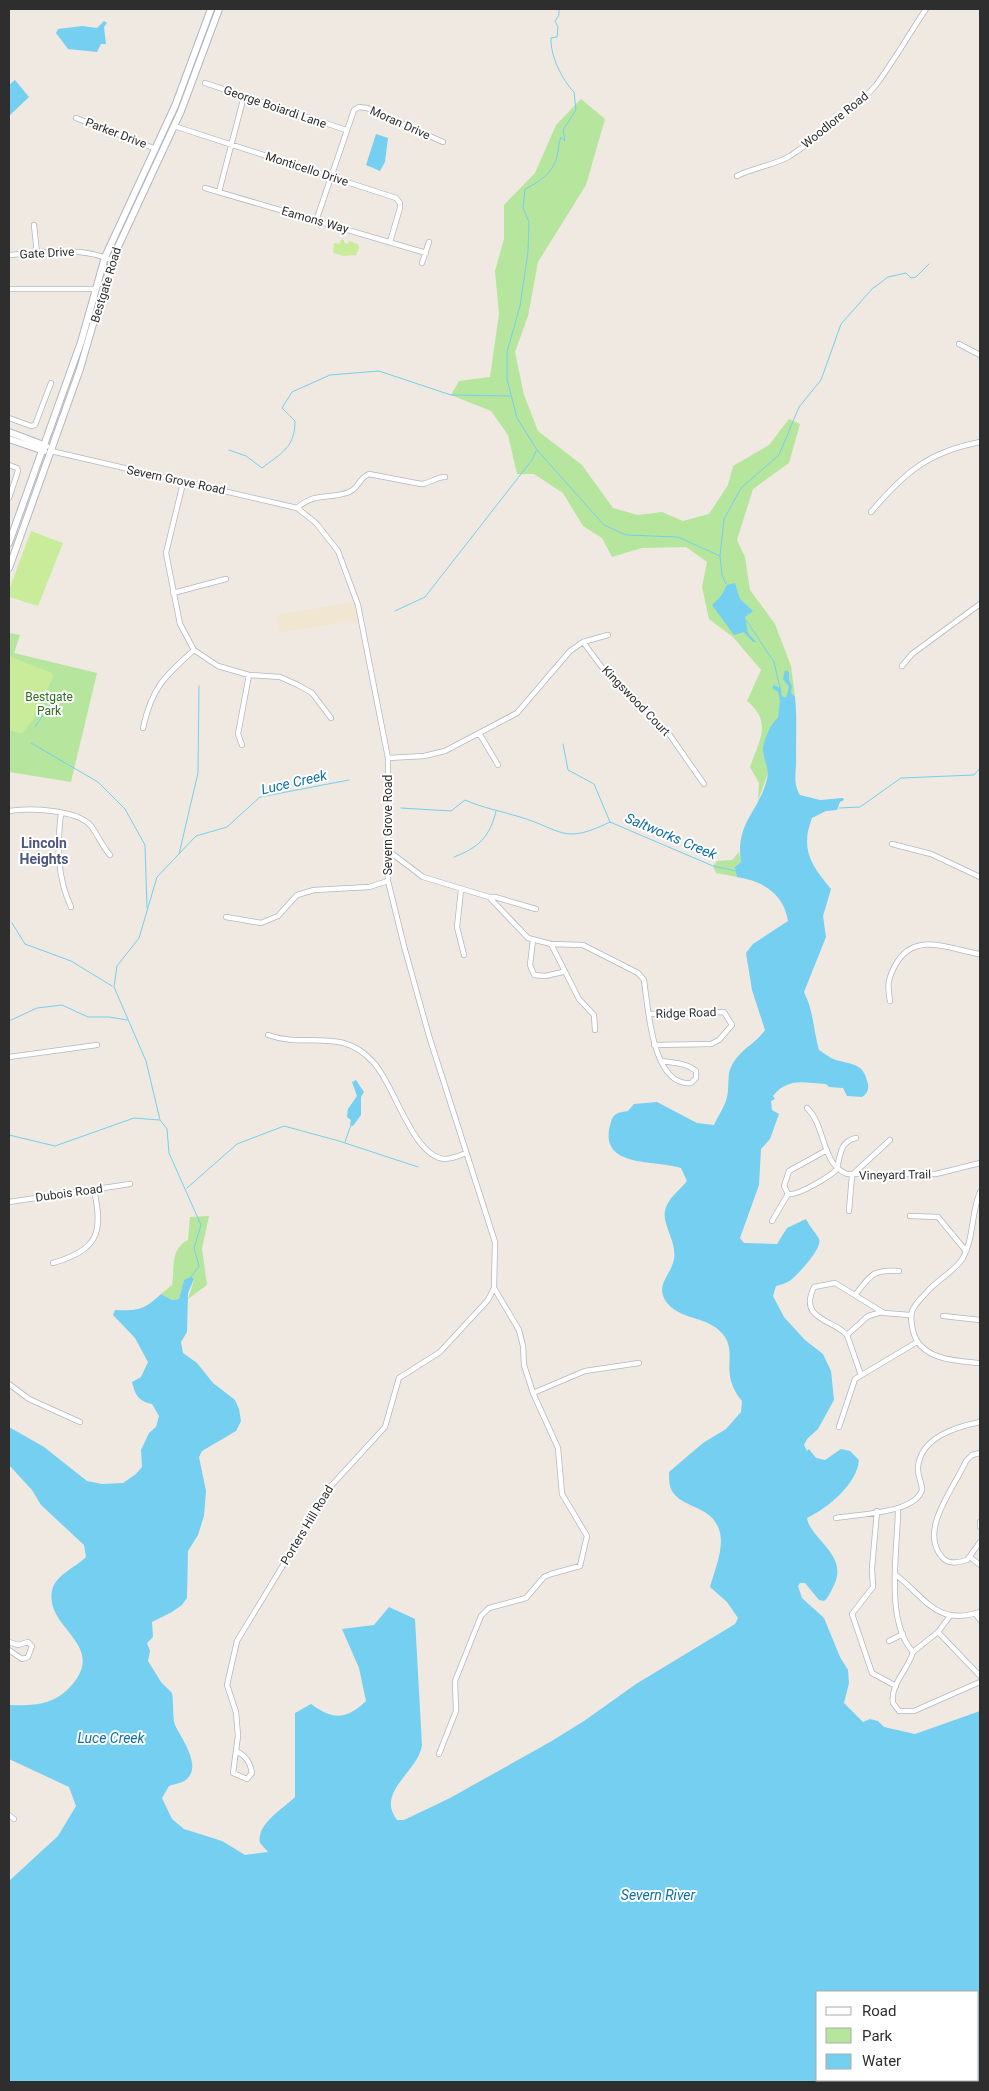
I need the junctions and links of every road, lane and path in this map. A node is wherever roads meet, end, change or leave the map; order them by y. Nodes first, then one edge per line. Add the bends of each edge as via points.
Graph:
1 (211, 9) edge
2 (220, 9) edge
3 (926, 9) edge
4 (205, 83) dead end
5 (244, 96) junction
6 (76, 118) dead end
7 (174, 126) junction
8 (346, 130) junction
9 (443, 142) dead end
10 (230, 144) junction
11 (156, 149) junction
12 (331, 176) junction
13 (737, 176) dead end
14 (204, 188) dead end
15 (219, 192) junction
16 (316, 221) junction
17 (34, 225) dead end
18 (112, 238) junction
19 (120, 241) junction
20 (390, 242) junction
21 (429, 242) dead end
22 (38, 253) junction
23 (426, 253) junction
24 (9, 255) edge
25 (105, 257) junction
26 (113, 261) junction
27 (422, 263) dead end
28 (9, 289) edge
29 (95, 289) junction
30 (959, 344) dead end
31 (980, 355) edge
32 (51, 383) dead end
33 (9, 418) edge
34 (9, 432) edge
35 (9, 439) edge
36 (980, 442) edge
37 (44, 444) junction
38 (42, 451) junction
39 (50, 451) junction
40 (9, 465) edge
41 (445, 477) dead end
42 (183, 483) junction
43 (9, 498) edge
44 (297, 508) junction
45 (871, 512) dead end
46 (9, 543) edge
47 (9, 568) edge
48 (226, 579) dead end
49 (172, 593) junction
50 (980, 604) edge
51 (608, 635) dead end
52 (583, 642) junction
53 (194, 650) junction
54 (902, 666) dead end
55 (249, 675) junction
56 (330, 718) dead end
57 (144, 728) dead end
58 (479, 733) junction
59 (242, 745) dead end
60 (388, 758) junction
61 (498, 766) dead end
62 (704, 784) dead end
63 (9, 811) edge
64 (61, 813) junction
65 (892, 844) dead end
66 (386, 849) junction
67 (110, 855) dead end
68 (980, 877) edge
69 (388, 880) junction
70 (461, 890) junction
71 (489, 898) junction
72 (71, 908) dead end
73 (536, 909) dead end
74 (226, 917) dead end
75 (532, 940) junction
76 (551, 944) junction
77 (464, 954) dead end
78 (980, 954) edge
79 (563, 972) junction
80 (890, 1001) dead end
81 (648, 1014) junction
82 (595, 1030) dead end
83 (268, 1035) dead end
84 (97, 1045) dead end
85 (654, 1045) junction
86 (9, 1057) edge
87 (662, 1061) junction
88 (807, 1108) dead end
89 (856, 1138) dead end
90 (890, 1140) dead end
91 (828, 1150) junction
92 (466, 1153) junction
93 (980, 1163) edge
94 (837, 1169) junction
95 (852, 1175) junction
96 (130, 1184) dead end
97 (94, 1190) junction
98 (980, 1192) edge
99 (788, 1194) junction
100 (9, 1202) edge
101 (849, 1211) dead end
102 (910, 1216) dead end
103 (772, 1221) dead end
104 (966, 1251) junction
105 (53, 1263) dead end
106 (899, 1272) dead end
107 (494, 1288) junction
108 (856, 1294) junction
109 (882, 1312) junction
110 (910, 1315) junction
111 (943, 1316) dead end
112 (980, 1320) edge
113 (847, 1334) junction
114 (916, 1342) junction
115 (639, 1363) dead end
116 (980, 1363) edge
117 (861, 1375) junction
118 (9, 1384) edge
119 (533, 1393) junction
120 (80, 1422) dead end
121 (980, 1422) edge
122 (839, 1427) dead end
123 (980, 1453) edge
124 (898, 1509) junction
125 (877, 1512) junction
126 (836, 1518) dead end
127 (980, 1522) edge
128 (980, 1527) edge
129 (980, 1542) edge
130 (970, 1557) junction
131 (980, 1565) edge
132 (896, 1575) junction
133 (980, 1612) edge
134 (974, 1613) junction
135 (950, 1616) junction
136 (980, 1620) edge
137 (938, 1632) junction
138 (903, 1634) junction
139 (889, 1641) dead end
140 (9, 1642) edge
141 (9, 1650) edge
142 (913, 1652) junction
143 (980, 1676) edge
144 (980, 1682) edge
145 (896, 1686) junction
146 (238, 1752) junction
147 (439, 1754) dead end
148 (9, 1815) edge
149 (14, 1818) dead end

1 - 11 main road, Bestgate Road
2 - 7 main road, Bestgate Road
3 - 13 street, Woodlore Road via 875,86 856,104 791,155
4 - 5 street, George Boiardi Lane
5 - 8 street, George Boiardi Lane
5 - 10 street
6 - 11 street, Parker Drive
7 - 10 street, Monticello Drive
7 - 19 main road, Bestgate Road
8 - 9 street, Moran Drive via 354,110 359,107
8 - 12 street, Moran Drive
10 - 12 street, Monticello Drive
10 - 15 street
11 - 18 main road, Bestgate Road
12 - 16 street, Moran Drive
12 - 20 street, Monticello Drive via 396,198 400,208
14 - 15 street, Eamons Way
15 - 16 street, Eamons Way
16 - 20 street, Eamons Way
17 - 22 street
18 - 19 main road
18 - 25 main road, Bestgate Road
19 - 26 main road, Bestgate Road
20 - 23 street, Eamons Way
21 - 23 street
22 - 24 street, Gate Drive
22 - 25 street, Gate Drive via 76,250
23 - 27 street
25 - 26 street, Gate Drive
25 - 29 main road, Bestgate Road
26 - 39 main road, Bestgate Road via 85,355
28 - 29 street
29 - 37 main road, Bestgate Road via 82,342
30 - 31 street
32 - 33 street via 35,425
34 - 37 main road
35 - 38 main road
36 - 45 street via 942,452 913,468
37 - 38 main road, Bestgate Road
37 - 39 main road
38 - 39 main road
38 - 46 main road, Bestgate Road
39 - 42 street, Severn Grove Road
39 - 47 main road, Bestgate Road
40 - 43 street via 18,471
41 - 44 street via 421,484 369,474 362,477 354,490 312,498
42 - 44 street, Severn Grove Road via 204,485
42 - 49 street via 166,553
44 - 60 street, Severn Grove Road via 316,523 338,551 350,579 369,651
48 - 49 street
49 - 53 street via 180,624
50 - 54 street via 912,654
51 - 52 street
52 - 58 street via 570,651 517,713
52 - 62 street, Kingswood Court via 610,678 669,734
53 - 55 street via 218,666
53 - 57 street via 153,693
55 - 56 street via 280,677 298,685 312,693
55 - 59 street via 238,734
58 - 60 street via 445,751
58 - 61 street
60 - 66 street, Severn Grove Road
63 - 64 street
64 - 67 street via 77,817 91,826
64 - 72 street via 57,849
65 - 68 street via 931,854
66 - 69 street, Severn Grove Road
66 - 70 street via 423,877
69 - 74 street via 369,887 314,890 297,895 278,916 261,923
69 - 92 street, Severn Grove Road via 425,1022
70 - 71 street
70 - 77 street via 456,927
71 - 73 street via 496,897
71 - 75 street
75 - 76 street
75 - 79 street via 530,965 534,975
76 - 79 street
76 - 81 street via 583,946 638,973 644,980
78 - 80 street via 933,944 909,948 889,977
79 - 82 street via 579,999 594,1014
81 - 85 street
81 - 85 street, Ridge Road via 724,1012 732,1025 711,1044
83 - 92 street via 286,1041 337,1040 356,1048 378,1067 426,1151 445,1159
84 - 86 street
85 - 87 street
87 - 87 street via 667,1073 677,1082 691,1083 696,1078 693,1069
88 - 91 street via 819,1124
89 - 94 street via 844,1144
90 - 95 street
91 - 94 street
91 - 99 street via 789,1171 784,1186
92 - 107 street, Severn Grove Road via 495,1242
93 - 95 street, Vineyard Trail via 936,1174
94 - 95 street, Vineyard Trail
94 - 99 street via 797,1194
95 - 101 street
96 - 97 street, Dubois Road
97 - 100 street, Dubois Road
97 - 105 street via 99,1217 94,1238 79,1254
98 - 104 street
99 - 103 street
102 - 104 street via 938,1217
104 - 110 street via 953,1269 927,1291
106 - 108 street via 882,1270 874,1273
107 - 119 street via 519,1330 524,1366
107 - 146 street, Porters Hill Road via 488,1300 440,1352 399,1378 385,1427 331,1486 237,1641 227,1685 236,1712
108 - 109 street
108 - 113 street via 832,1282 816,1286 811,1294 810,1301 817,1316
109 - 110 street
109 - 113 street via 868,1316
110 - 114 street
111 - 112 street
113 - 117 street
114 - 116 street via 938,1356
114 - 117 street
115 - 119 street via 584,1371
117 - 122 street via 852,1385
118 - 120 street via 29,1399
119 - 147 street via 558,1448 562,1494 587,1536 580,1566 544,1577 526,1598 489,1608 481,1616 455,1680 456,1712
121 - 124 street via 946,1433 927,1447 918,1467 921,1494
123 - 130 street via 966,1461 934,1527 935,1542 942,1558 954,1563
124 - 125 street
124 - 132 street
125 - 126 street
125 - 145 street via 873,1587 855,1608 852,1618 872,1673
127 - 128 street
129 - 130 street
130 - 131 street
132 - 135 street via 933,1608
132 - 138 street via 896,1608
133 - 134 street
134 - 135 street
134 - 136 street
135 - 137 street
137 - 142 street
137 - 143 street
138 - 139 street
138 - 142 street
140 - 141 street via 18,1645 28,1642 32,1651 22,1659
142 - 145 street
144 - 145 street via 909,1712 899,1711 894,1706 892,1695
146 - 146 street, Porters Hill Road via 234,1773 247,1780 252,1773 250,1766
148 - 149 street

